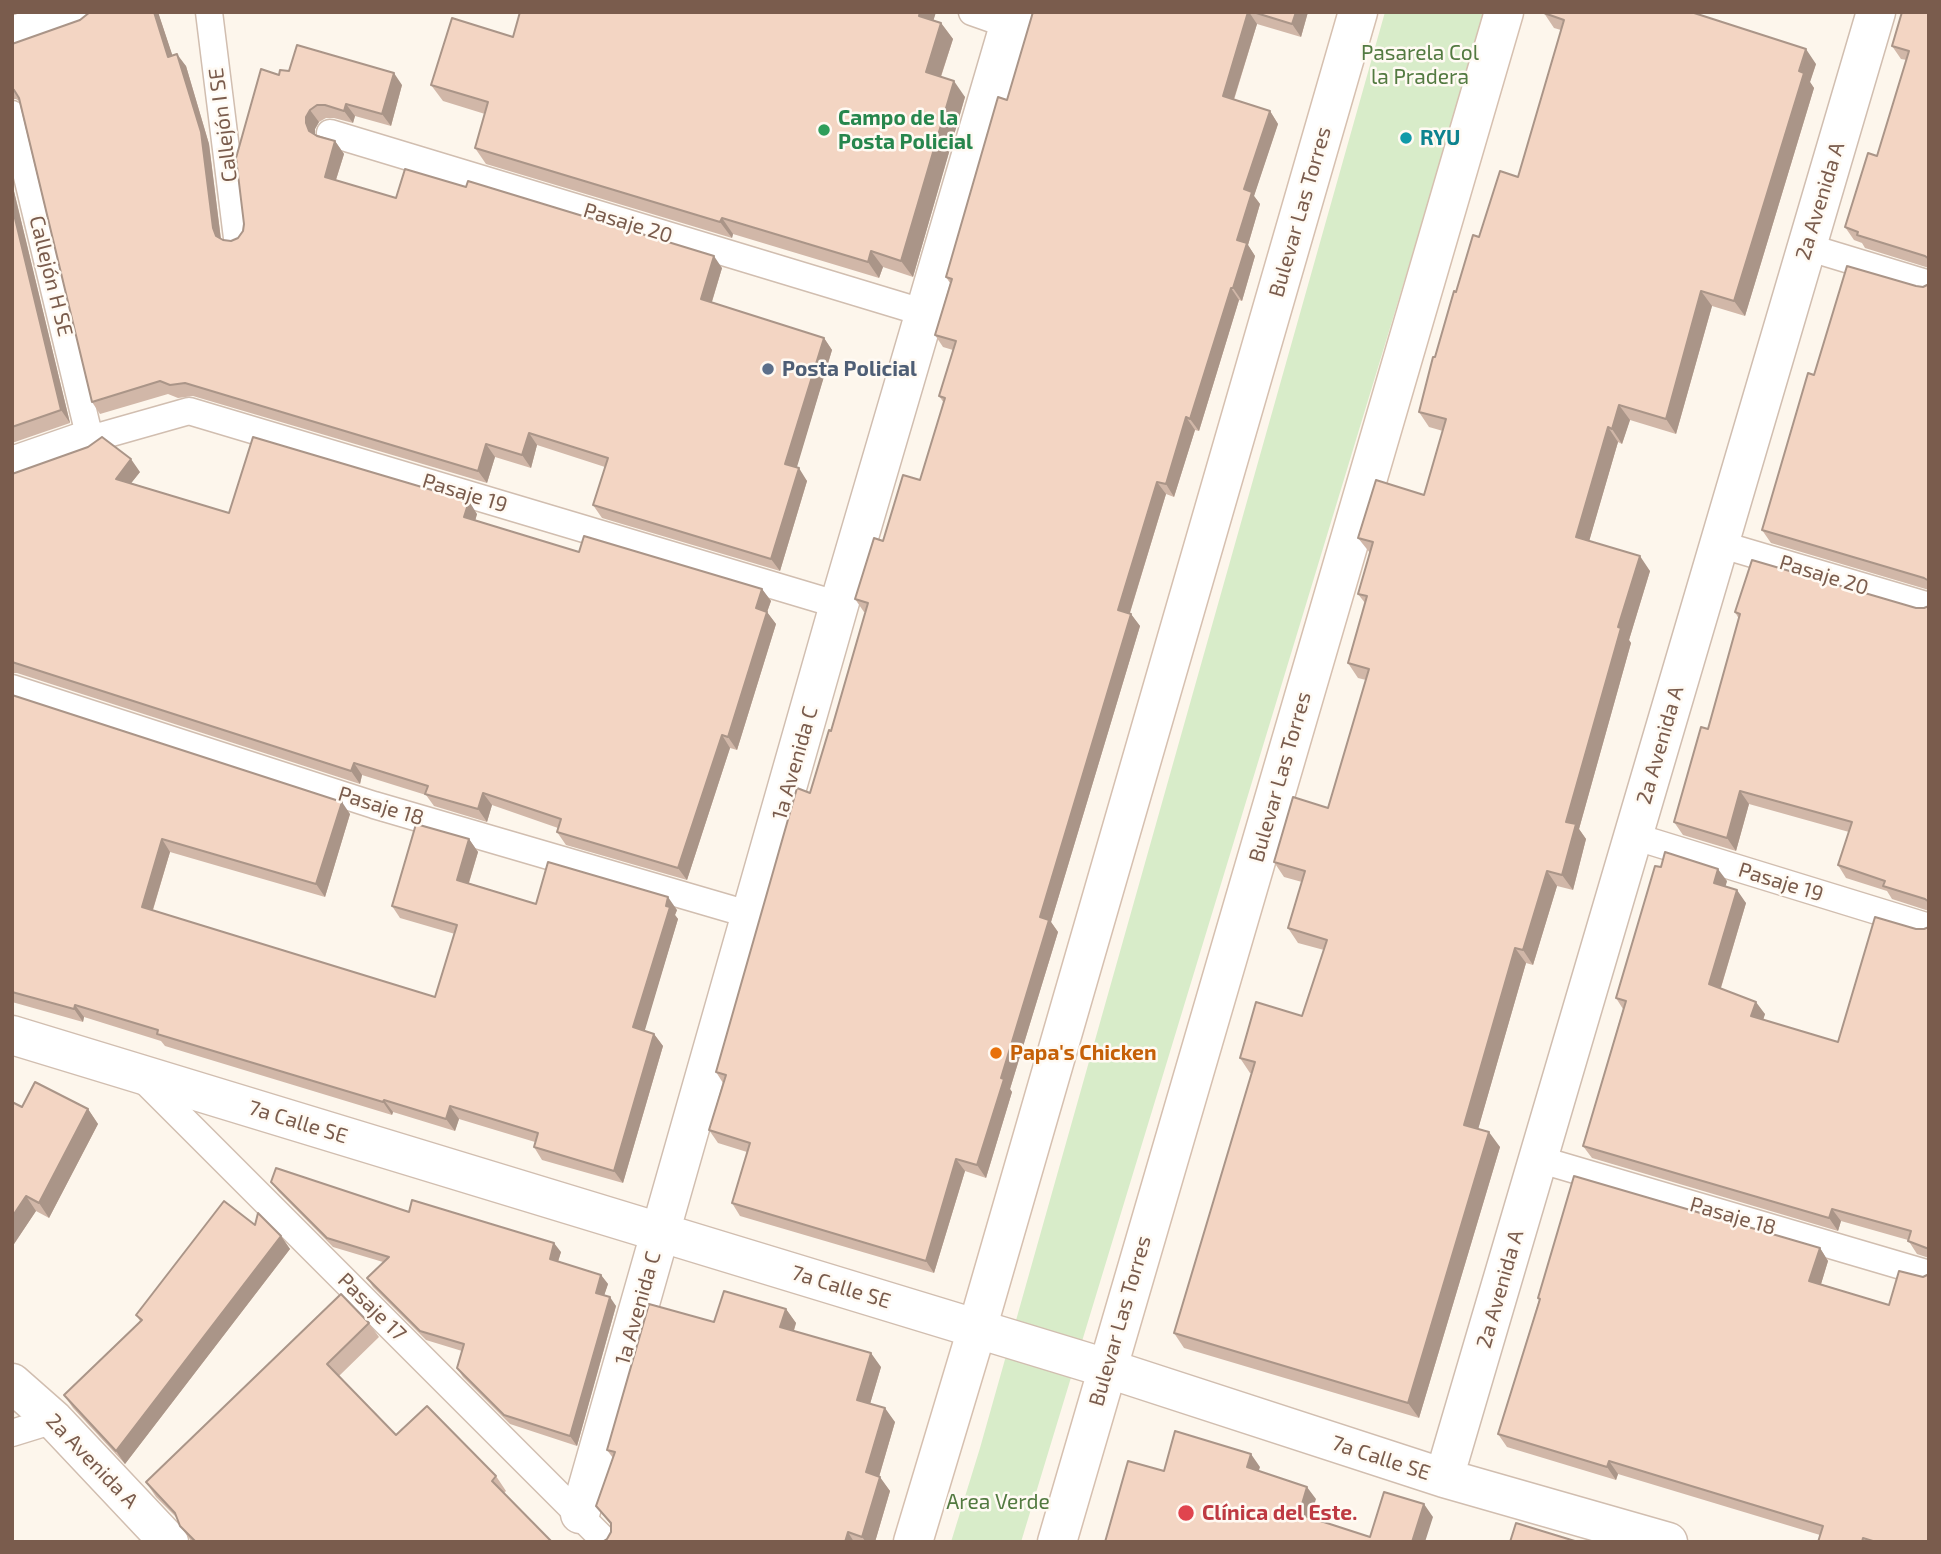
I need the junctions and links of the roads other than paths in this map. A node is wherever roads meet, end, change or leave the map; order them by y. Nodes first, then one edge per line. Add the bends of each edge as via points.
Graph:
1 (81, 12) edge
2 (209, 12) edge
3 (972, 12) edge
4 (1358, 12) edge
5 (1504, 12) edge
6 (1877, 12) edge
7 (1011, 19) edge
8 (12, 36) edge
9 (12, 114) edge
10 (330, 133) dead end
11 (237, 237) edge
12 (1807, 247) junction
13 (1929, 284) edge
14 (925, 313) junction
15 (90, 439) junction
16 (12, 466) edge
17 (1719, 544) junction
18 (839, 605) junction
19 (1929, 606) edge
20 (12, 688) edge
21 (1633, 836) junction
22 (751, 915) junction
23 (1929, 927) edge
24 (12, 1035) edge
25 (137, 1073) junction
26 (1538, 1159) junction
27 (659, 1232) junction
28 (1929, 1274) edge
29 (977, 1329) junction
30 (1106, 1368) junction
31 (12, 1383) edge
32 (54, 1420) junction
33 (12, 1433) edge
34 (1444, 1478) junction
35 (580, 1514) junction
36 (170, 1542) edge
37 (606, 1542) edge
38 (913, 1542) edge
39 (1057, 1542) edge
40 (1668, 1542) edge

1 - 8 street
2 - 11 lane, Callejón I SE
3 - 7 lane
4 - 29 street, Bulevar Las Torres
5 - 30 street, Bulevar Las Torres
6 - 12 street, 2a Avenida A
7 - 14 street, 1a Avenida C
9 - 15 lane, Callejón H SE
10 - 14 lane, Pasaje 20
12 - 13 lane
12 - 17 street, 2a Avenida A
14 - 18 street, 1a Avenida C
15 - 16 street
15 - 18 lane, Pasaje 19 via 189,411
17 - 19 lane, Pasaje 20
17 - 21 street, 2a Avenida A
18 - 22 street, 1a Avenida C
20 - 22 lane, Pasaje 18 via 374,805
21 - 23 lane, Pasaje 19
21 - 26 street, 2a Avenida A
22 - 27 street, 1a Avenida C
24 - 25 street, 7a Calle SE
25 - 27 street, 7a Calle SE
25 - 35 lane, Pasaje 17
26 - 28 lane, Pasaje 18
26 - 34 street, 2a Avenida A
27 - 29 street, 7a Calle SE
27 - 35 street, 1a Avenida C
29 - 30 street, 7a Calle SE
29 - 38 street, Bulevar Las Torres
30 - 34 street, 7a Calle SE
30 - 39 street, Bulevar Las Torres
31 - 32 street, 2a Avenida A
32 - 33 lane
32 - 36 street, 2a Avenida A
34 - 40 street, 7a Calle SE
35 - 37 lane, Pasaje 17

